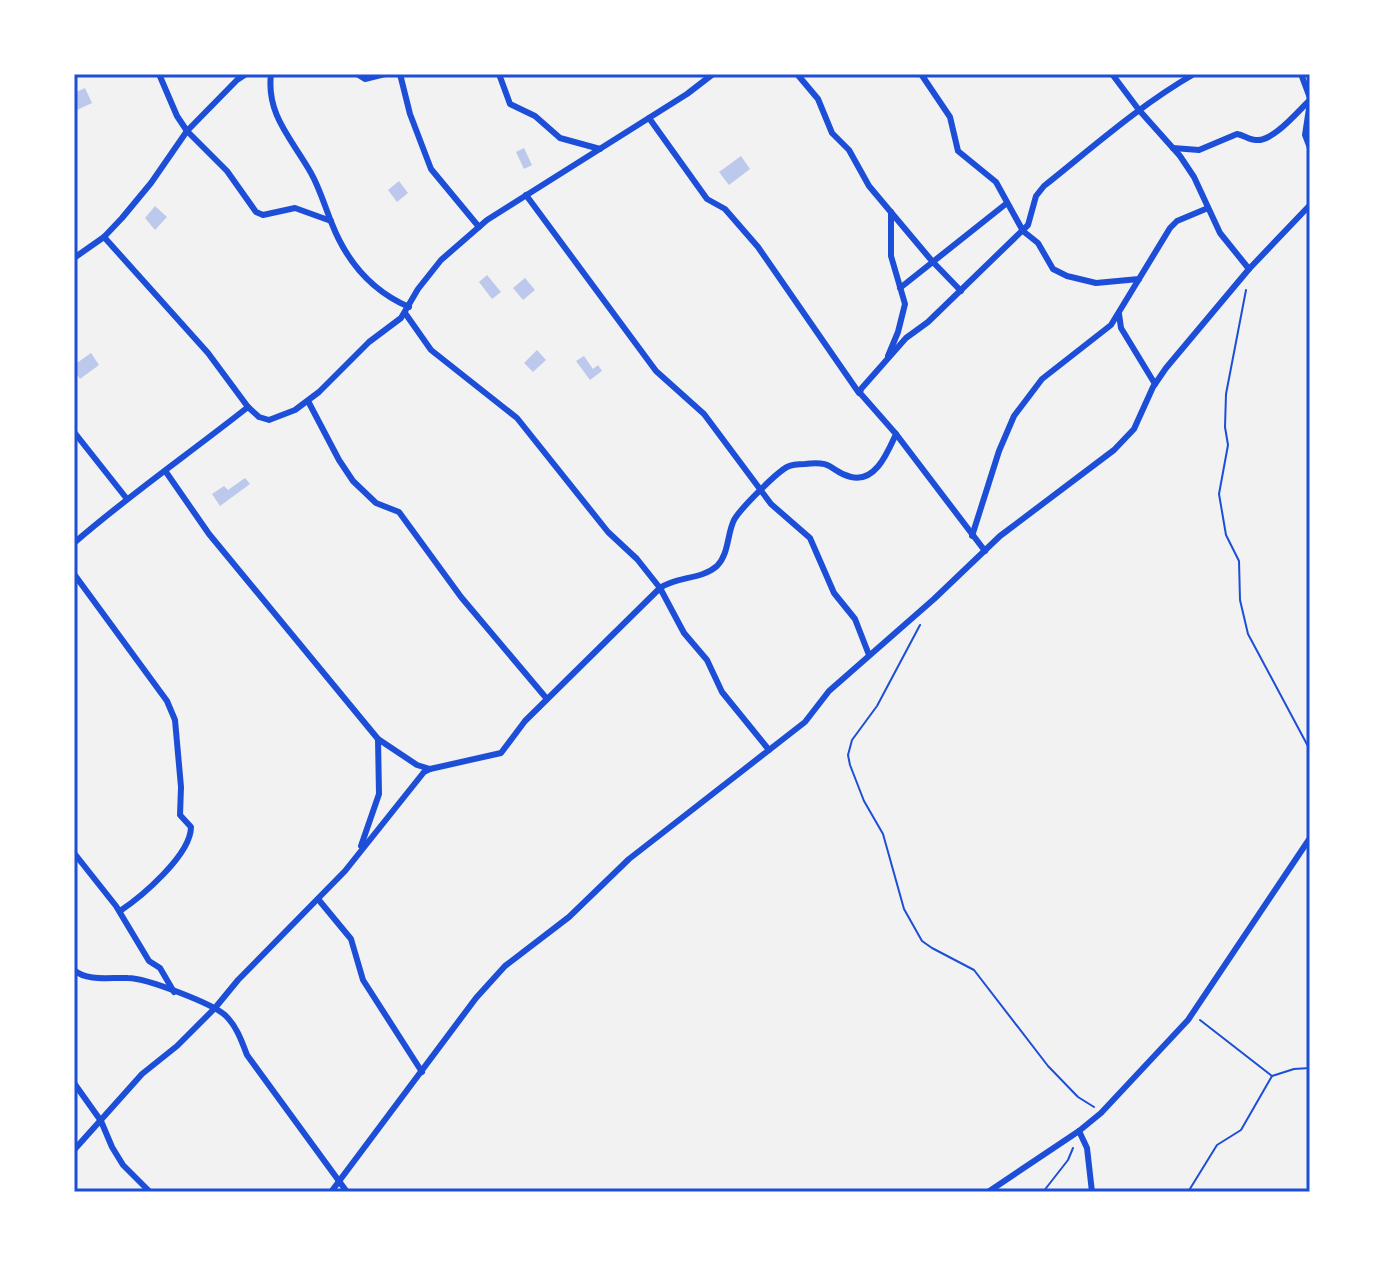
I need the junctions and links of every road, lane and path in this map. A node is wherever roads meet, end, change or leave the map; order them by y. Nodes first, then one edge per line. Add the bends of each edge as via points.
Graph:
1 (159, 74) edge
2 (246, 74) edge
3 (271, 74) edge
4 (357, 74) edge
5 (385, 74) edge
6 (400, 74) edge
7 (499, 74) edge
8 (713, 74) edge
9 (797, 74) edge
10 (921, 74) edge
11 (1112, 74) edge
12 (1194, 74) edge
13 (1305, 74) edge
14 (1310, 100) edge
15 (1139, 110) junction
16 (649, 118) junction
17 (187, 131) junction
18 (1173, 148) junction
19 (1310, 148) edge
20 (600, 149) junction
21 (526, 195) junction
22 (1007, 203) junction
23 (1310, 205) edge
24 (1208, 208) junction
25 (891, 212) junction
26 (331, 221) junction
27 (479, 227) junction
28 (1023, 231) junction
29 (104, 237) junction
30 (74, 258) edge
31 (932, 261) junction
32 (1249, 269) junction
33 (1139, 279) junction
34 (900, 288) junction
35 (961, 291) junction
36 (407, 310) junction
37 (1119, 312) junction
38 (885, 363) junction
39 (1155, 384) junction
40 (860, 393) junction
41 (308, 401) junction
42 (248, 407) junction
43 (74, 432) edge
44 (896, 434) junction
45 (166, 472) junction
46 (762, 490) junction
47 (127, 499) junction
48 (972, 536) junction
49 (74, 543) edge
50 (985, 551) junction
51 (74, 574) edge
52 (660, 588) junction
53 (922, 621) dead end
54 (869, 655) junction
55 (547, 699) junction
56 (378, 739) junction
57 (769, 750) junction
58 (1310, 750) edge
59 (430, 769) junction
60 (1310, 838) edge
61 (74, 853) edge
62 (359, 853) junction
63 (318, 899) junction
64 (120, 911) junction
65 (74, 970) edge
66 (174, 992) junction
67 (215, 1008) junction
68 (1192, 1014) junction
69 (1310, 1068) edge
70 (422, 1072) junction
71 (1272, 1076) junction
72 (74, 1083) edge
73 (1101, 1113) junction
74 (101, 1121) junction
75 (1076, 1133) junction
76 (74, 1150) edge
77 (340, 1181) junction
78 (150, 1192) edge
79 (331, 1192) edge
80 (347, 1192) edge
81 (988, 1192) edge
82 (1043, 1192) edge
83 (1092, 1192) edge
84 (1188, 1192) edge

1 - 17 street
2 - 17 street
3 - 26 street via 272,109 313,176
4 - 5 street via 365,79
6 - 27 street via 431,169
7 - 20 street via 510,104 535,116 560,138
8 - 16 street
9 - 25 street via 818,99 832,133
10 - 22 street via 950,117 958,151 996,182
11 - 15 street
12 - 15 street
13 - 14 street
14 - 18 street via 1263,140 1237,134 1199,150
14 - 19 street via 1305,135
15 - 18 street
15 - 28 street via 1044,186
16 - 20 street
16 - 40 street via 707,199 725,209 758,247
17 - 26 street via 227,171 256,212 295,208
17 - 29 street
18 - 24 street
20 - 21 street
21 - 27 street
21 - 46 street via 656,371 704,414
22 - 28 street
22 - 31 street
23 - 32 street
24 - 32 street
24 - 33 street via 1170,228
25 - 31 street
25 - 34 street via 891,256
26 - 36 street via 370,283
27 - 36 street via 441,260
28 - 33 street via 1059,274 1096,283
28 - 35 street
29 - 30 street
29 - 42 street via 208,353
31 - 34 street
31 - 35 street
32 - 39 street
32 - 58 path via 1226,394 1228,445 1219,494 1226,535 1239,561 1248,634
33 - 37 street
34 - 38 street via 904,312
35 - 38 street
36 - 41 street
36 - 52 street via 431,350 517,418
37 - 39 street via 1121,328
37 - 48 street via 1111,325 1042,379 1014,416
38 - 40 street
39 - 50 street via 1134,429 1114,450
40 - 44 street
41 - 42 street via 269,420
41 - 55 street via 353,481 376,503 399,512 461,597
42 - 45 street
43 - 47 street
44 - 46 street via 882,464 871,473 851,477 821,462 801,464 787,467
44 - 48 street
45 - 47 street
45 - 56 street via 209,534
46 - 52 street via 734,520 716,566
46 - 54 street via 810,538
47 - 49 street
48 - 50 street
50 - 54 street
51 - 64 street via 167,701 175,720 180,815 191,827 190,838 146,894
52 - 55 street
52 - 57 street via 722,692
53 - 73 path via 877,706 852,740 850,765 883,834 904,909 922,941 974,970 1048,1066
54 - 57 street via 829,691 805,722
55 - 59 street via 501,753
56 - 59 street
56 - 62 street via 379,794
57 - 70 street via 629,859 569,917 505,966
59 - 62 street
60 - 68 street
61 - 64 street
62 - 63 street
63 - 67 street
63 - 70 street via 351,939 363,980
64 - 66 street
65 - 66 street via 90,977 145,980
66 - 67 street
67 - 74 street via 142,1074
67 - 77 street via 227,1017 247,1055
68 - 71 path
68 - 73 street
69 - 71 path
70 - 77 street
71 - 84 path via 1241,1130 1217,1145
72 - 74 street
73 - 75 street
74 - 76 street
74 - 78 street via 123,1165
75 - 81 street
75 - 82 path via 1068,1160
75 - 83 street via 1087,1148
77 - 79 street
77 - 80 street

